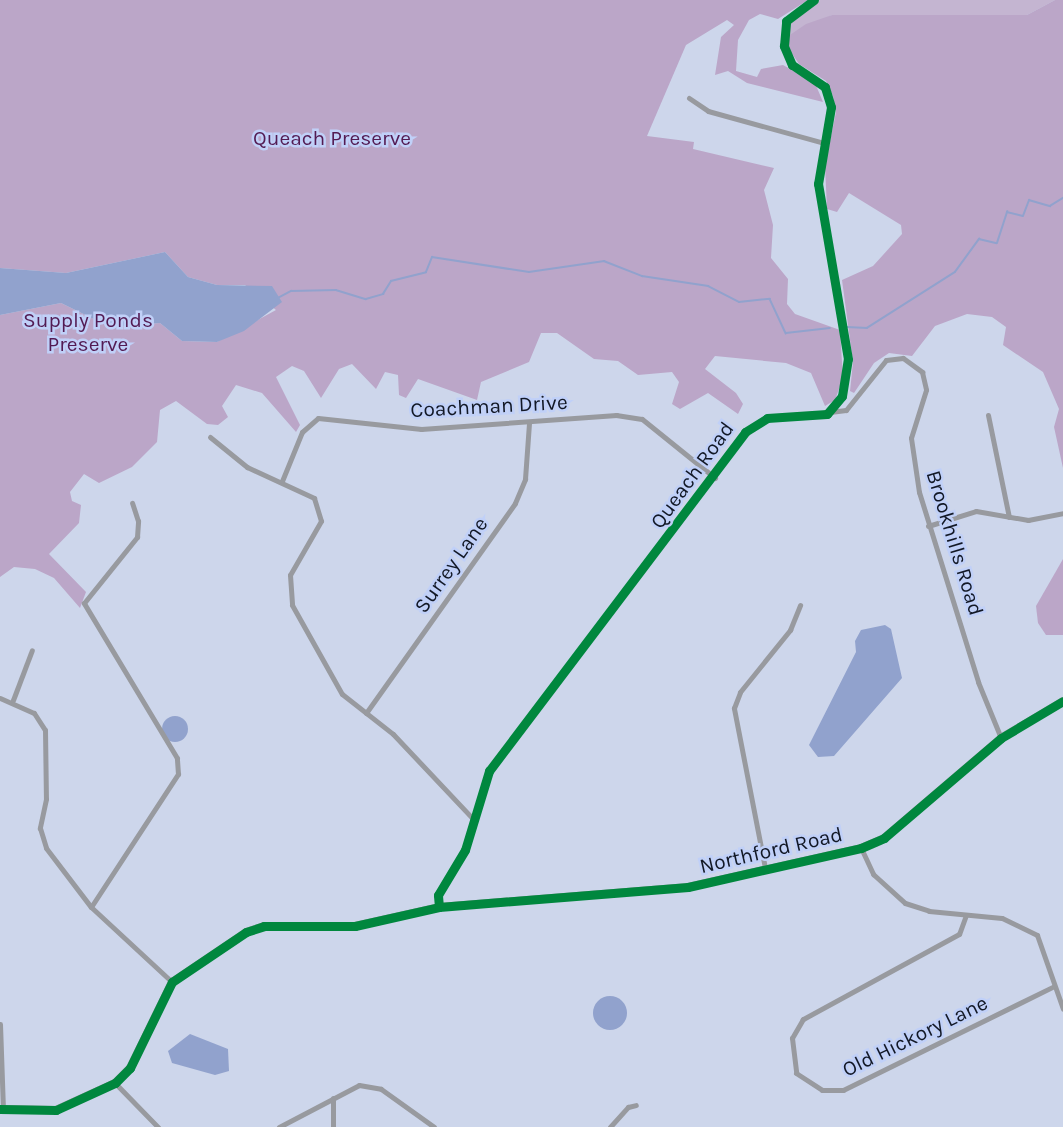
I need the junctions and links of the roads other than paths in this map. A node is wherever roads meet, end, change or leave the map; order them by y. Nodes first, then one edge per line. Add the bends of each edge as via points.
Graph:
1 (814, 0) edge
2 (689, 98) dead end
3 (825, 143) junction
4 (830, 412) junction
5 (988, 415) dead end
6 (529, 423) junction
7 (210, 437) dead end
8 (715, 478) junction
9 (282, 481) junction
10 (132, 503) dead end
11 (1063, 513) edge
12 (1009, 518) junction
13 (928, 526) junction
14 (800, 605) dead end
15 (32, 650) dead end
16 (0, 698) edge
17 (13, 700) junction
18 (1063, 701) edge
19 (366, 713) junction
20 (1001, 738) junction
21 (473, 819) junction
22 (861, 848) junction
23 (765, 868) junction
24 (91, 907) junction
25 (439, 907) junction
26 (966, 915) junction
27 (172, 982) junction
28 (1052, 987) junction
29 (1063, 1009) edge
30 (0, 1024) edge
31 (116, 1083) junction
32 (333, 1098) junction
33 (636, 1105) dead end
34 (2, 1109) edge
35 (158, 1127) edge
36 (279, 1127) edge
37 (333, 1127) edge
38 (434, 1127) edge
39 (610, 1127) edge

1 - 3 street via 786,21 784,46 788,60 825,87 831,116
2 - 3 street via 708,111
3 - 4 street via 818,184 848,359 845,388
4 - 8 street, Queach Road via 760,420 745,432
4 - 13 street, Brookhills Road via 846,410 886,360 903,358 922,372 926,390 911,448
5 - 12 street
6 - 8 street, Coachman Drive via 616,415 642,419
6 - 9 street, Coachman Drive via 420,429 318,418 302,432
6 - 19 street, Surrey Lane via 525,479 515,503
7 - 9 street via 247,467
8 - 21 street, Queach Road via 495,763 480,790
9 - 19 street via 308,493 320,513 318,530 290,574 292,605 334,682
10 - 24 street via 138,521 136,537 84,603 177,758 178,774
11 - 12 street
12 - 13 street via 976,511
13 - 20 street, Brookhills Road
14 - 23 street via 790,630 740,692 734,708
15 - 17 street
16 - 17 street
17 - 24 street via 34,713 45,730 46,799 40,828
18 - 20 street, Northford Road
19 - 21 street
20 - 22 street, Northford Road via 884,838
21 - 25 street, Queach Road via 463,856 438,895
22 - 23 street, Northford Road
22 - 26 street via 873,874 905,903
23 - 25 street, Northford Road via 688,887
24 - 27 street
25 - 27 street, Northford Road via 355,926 264,926 213,952
26 - 28 street via 1002,918 1037,935
26 - 28 street, Old Hickory Lane via 960,934 802,1019 792,1038 796,1073 822,1089 843,1090
27 - 31 street via 130,1068
28 - 29 street
30 - 34 street
31 - 34 street via 56,1110
31 - 35 street
32 - 36 street
32 - 37 street
32 - 38 street via 359,1085 381,1089
33 - 39 street via 627,1107

